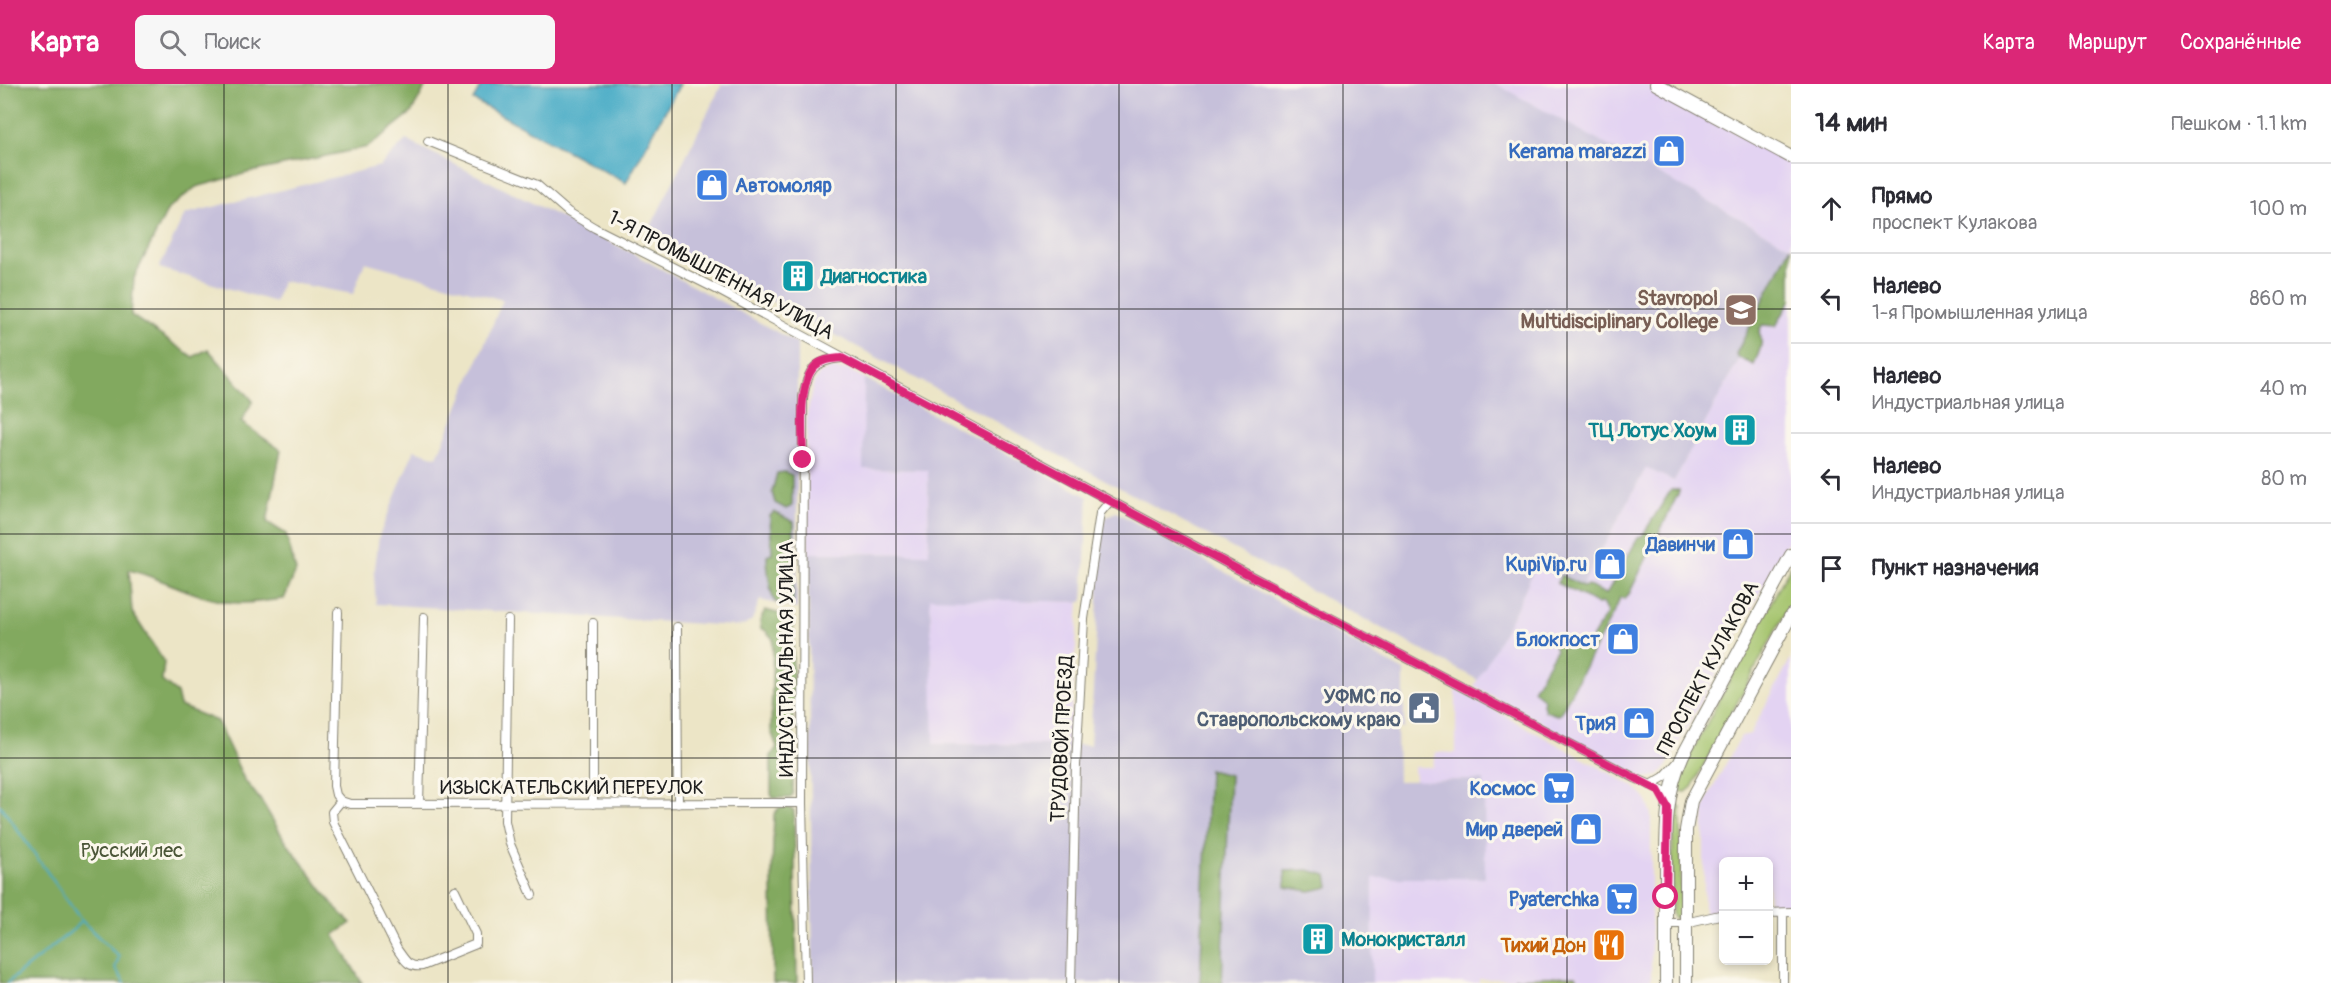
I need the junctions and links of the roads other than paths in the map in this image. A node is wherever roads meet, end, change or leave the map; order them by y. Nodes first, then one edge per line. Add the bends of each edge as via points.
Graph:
1 (1656, 84) edge
2 (428, 141) dead end
3 (1791, 157) edge
4 (842, 358) junction
5 (1110, 501) junction
6 (1791, 555) edge
7 (338, 612) dead end
8 (1791, 615) edge
9 (424, 617) dead end
10 (508, 620) dead end
11 (593, 623) dead end
12 (677, 627) dead end
13 (1683, 755) junction
14 (1664, 777) junction
15 (1635, 778) junction
16 (1659, 789) junction
17 (341, 801) junction
18 (1691, 801) junction
19 (507, 803) junction
20 (802, 803) junction
21 (419, 804) junction
22 (592, 804) junction
23 (678, 804) junction
24 (455, 890) dead end
25 (532, 895) dead end
26 (1787, 913) edge
27 (1719, 915) edge
28 (1666, 923) junction
29 (1685, 923) junction
30 (1787, 952) edge
31 (806, 983) edge
32 (1071, 983) edge
33 (1666, 983) edge
34 (1686, 983) edge
35 (1783, 983) edge

1 - 3 main road
2 - 4 street, 1-Я ПРОМЫШЛЕННАЯ УЛИЦА via 537,185 568,212 596,228
4 - 5 street, 1-Я ПРОМЫШЛЕННАЯ УЛИЦА
4 - 20 street, ИНДУСТРИАЛЬНАЯ УЛИЦА via 815,366 807,378 803,397
5 - 15 street, 1-Я ПРОМЫШЛЕННАЯ УЛИЦА
5 - 32 street, ТРУДОВОЙ ПРОЕЗД via 1100,513 1085,612 1076,765
6 - 13 main road, ПРОСПЕКТ КУЛАКОВА
7 - 17 street via 334,786
8 - 18 main road
9 - 21 street
10 - 19 street
11 - 22 street
12 - 23 street
13 - 14 street
13 - 16 main road, ПРОСПЕКТ КУЛАКОВА
14 - 15 street
14 - 16 street
15 - 16 street, 1-Я ПРОМЫШЛЕННАЯ УЛИЦА
16 - 18 main road
16 - 28 main road, ПРОСПЕКТ КУЛАКОВА via 1668,808
17 - 21 street, ИЗЫСКАТЕЛЬСКИЙ ПЕРЕУЛОК
17 - 24 street via 332,812 333,822 408,964 422,966 476,944 476,934
18 - 29 main road via 1686,830
19 - 21 street, ИЗЫСКАТЕЛЬСКИЙ ПЕРЕУЛОК
19 - 22 street, ИЗЫСКАТЕЛЬСКИЙ ПЕРЕУЛОК
19 - 25 street via 506,831
20 - 23 street, ИЗЫСКАТЕЛЬСКИЙ ПЕРЕУЛОК
20 - 31 street, ИНДУСТРИАЛЬНАЯ УЛИЦА
22 - 23 street, ИЗЫСКАТЕЛЬСКИЙ ПЕРЕУЛОК
26 - 30 street
27 - 29 street
28 - 29 street
28 - 33 main road, ПРОСПЕКТ КУЛАКОВА
29 - 34 main road
30 - 35 street

